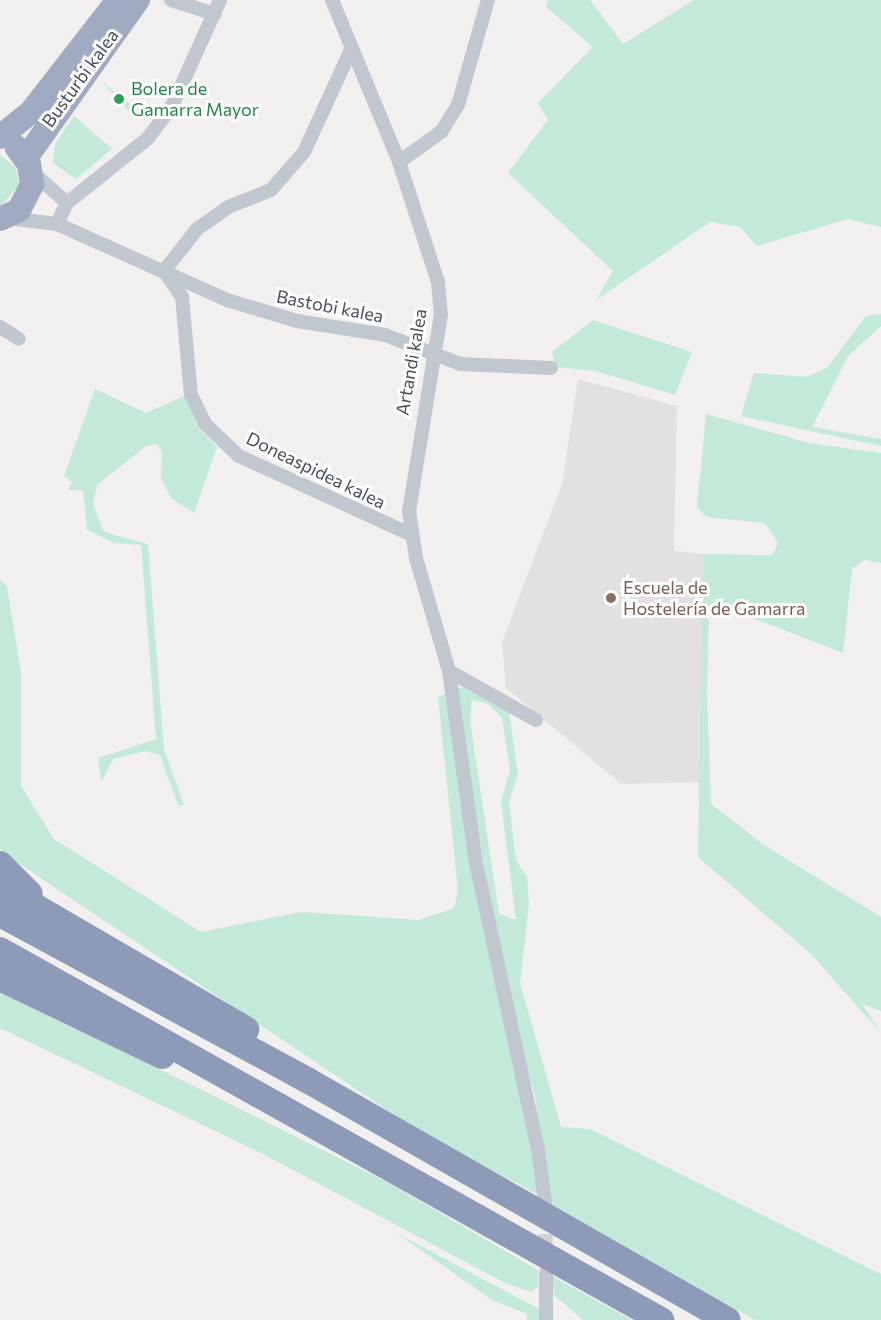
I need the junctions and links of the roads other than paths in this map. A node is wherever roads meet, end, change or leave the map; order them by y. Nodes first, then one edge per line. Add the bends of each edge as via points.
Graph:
1 (118, 0) edge
2 (138, 0) edge
3 (171, 0) edge
4 (220, 0) edge
5 (332, 0) edge
6 (488, 0) edge
7 (215, 14) junction
8 (351, 50) junction
9 (0, 139) edge
10 (399, 162) junction
11 (29, 164) junction
12 (67, 203) junction
13 (3, 219) edge
14 (57, 224) junction
15 (164, 271) junction
16 (0, 327) edge
17 (19, 339) dead end
18 (434, 353) junction
19 (551, 368) dead end
20 (412, 535) junction
21 (449, 671) junction
22 (536, 720) dead end
23 (0, 864) edge
24 (0, 886) edge
25 (42, 908) junction
26 (0, 914) edge
27 (0, 950) edge
28 (0, 978) edge
29 (307, 1080) junction
30 (362, 1152) junction
31 (544, 1202) tunnel mouth
32 (546, 1273) tunnel mouth
33 (546, 1320) edge
34 (661, 1320) edge
35 (727, 1320) edge

1 - 9 highway, Busturbi kalea via 30,113
2 - 11 highway, Busturbi kalea
3 - 7 street
4 - 7 street
5 - 8 street, Artandi kalea
6 - 10 street via 458,105 441,132
7 - 12 street via 172,106 148,138
8 - 10 street, Artandi kalea
8 - 15 street via 304,153 271,190 228,207 197,229
9 - 11 highway
10 - 18 street, Artandi kalea via 438,282 441,314
11 - 12 street
11 - 13 highway via 27,199
12 - 14 street
13 - 14 street, Bastobi kalea
14 - 15 street, Bastobi kalea
15 - 18 street, Bastobi kalea via 227,300 297,321 385,335
15 - 20 street, Doneaspidea kalea via 182,297 191,395 205,424 239,456
16 - 17 street
18 - 19 street, Bastobi kalea via 460,364
18 - 20 street, Artandi kalea via 418,427 409,511
20 - 21 street, Artandi kalea
21 - 22 street
21 - 31 street, Artandi kalea via 476,863 538,1149
23 - 25 highway
24 - 25 highway
25 - 29 highway via 198,998 279,1051
26 - 29 highway
27 - 30 highway
28 - 30 highway
29 - 35 highway
30 - 34 highway
32 - 33 street

